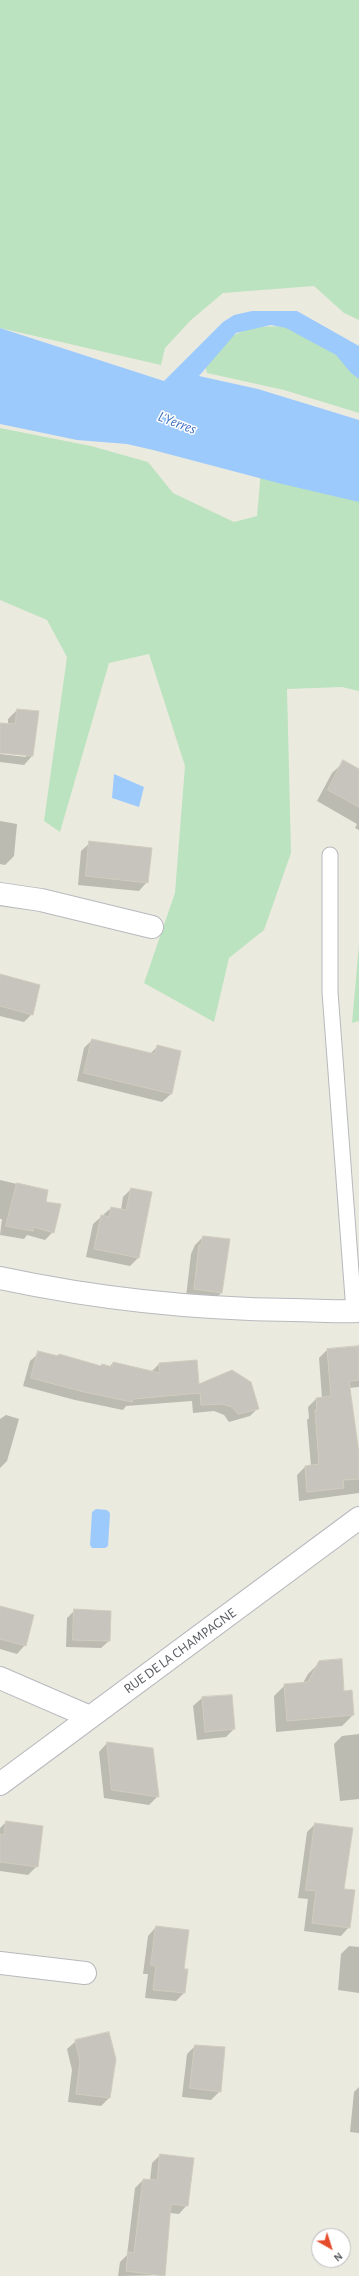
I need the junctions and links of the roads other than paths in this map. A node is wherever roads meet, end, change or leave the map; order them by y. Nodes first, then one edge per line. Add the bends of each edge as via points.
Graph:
1 (330, 855) dead end
2 (0, 894) edge
3 (152, 927) dead end
4 (0, 1278) edge
5 (356, 1311) edge
6 (359, 1518) edge
7 (0, 1678) edge
8 (90, 1717) junction
9 (0, 1784) edge
10 (0, 1963) edge
11 (85, 1972) dead end

1 - 5 lane via 330,992
2 - 3 street via 41,900
4 - 5 street via 56,1290 148,1303 224,1310
6 - 8 street, RUE DE LA CHAMPAGNE
7 - 8 street
8 - 9 street, RUE DE LA CHAMPAGNE
10 - 11 street

